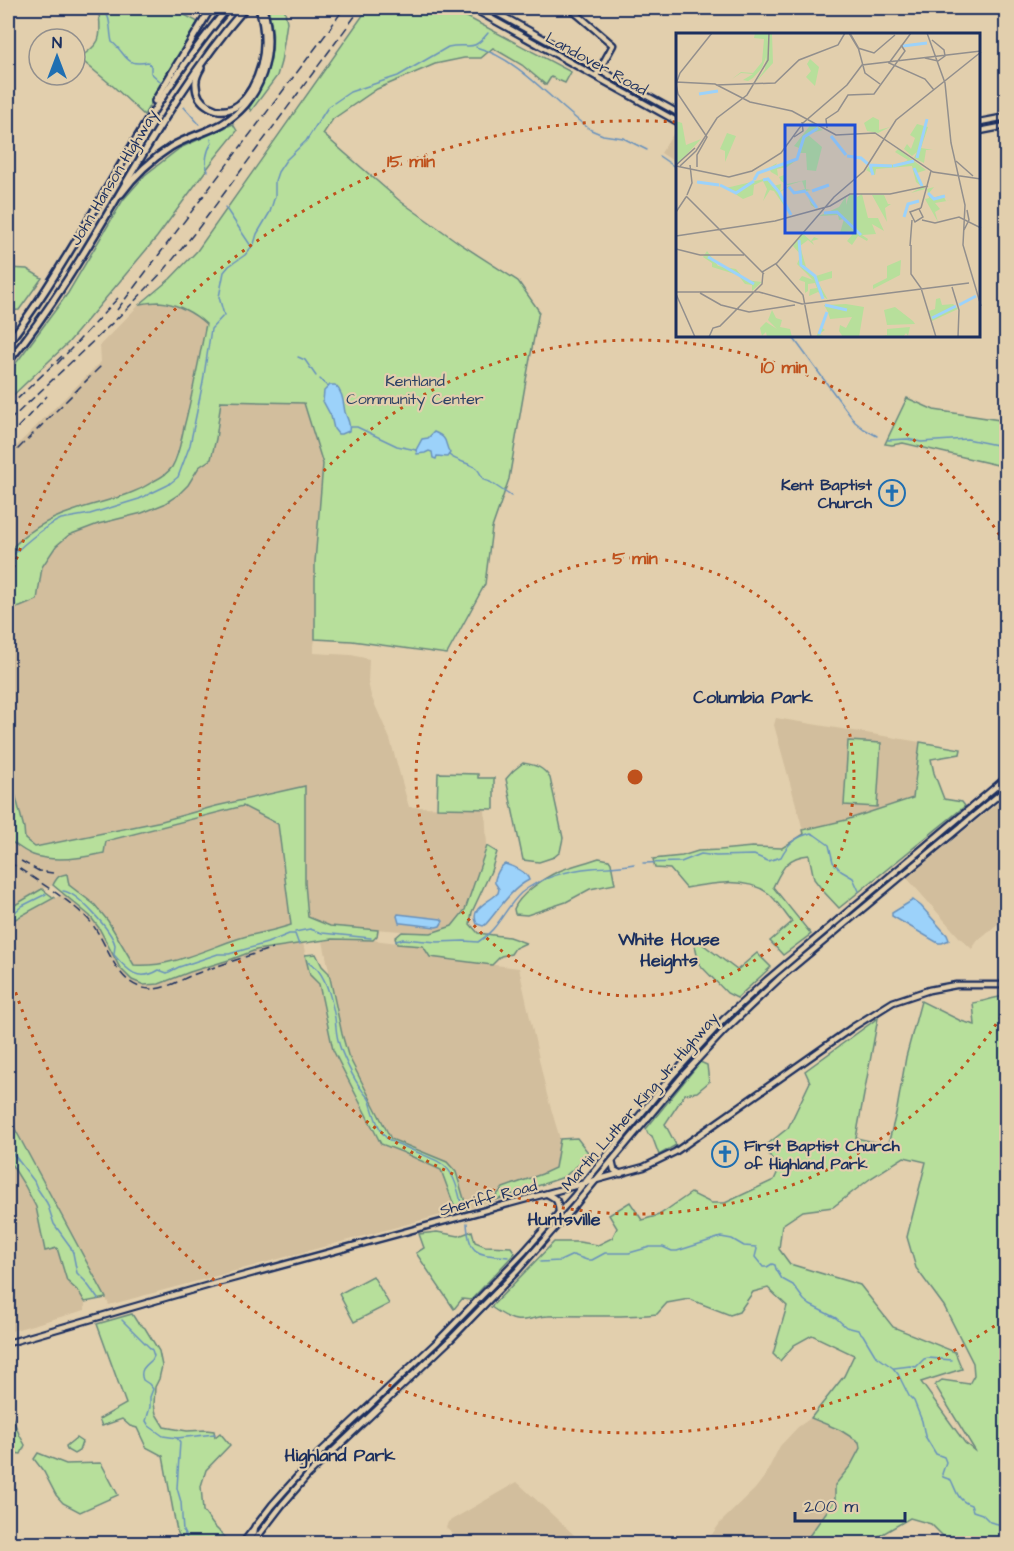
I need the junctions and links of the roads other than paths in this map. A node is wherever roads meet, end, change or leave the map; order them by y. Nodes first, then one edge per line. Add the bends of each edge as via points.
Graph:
1 (211, 8) edge
2 (228, 8) edge
3 (245, 8) edge
4 (260, 8) edge
5 (472, 8) edge
6 (488, 8) edge
7 (570, 8) edge
8 (210, 50) junction
9 (600, 69) junction
10 (596, 76) junction
11 (676, 112) edge
12 (1006, 117) edge
13 (676, 121) edge
14 (981, 122) edge
15 (1006, 126) edge
16 (142, 129) junction
17 (981, 131) edge
18 (101, 222) junction
19 (8, 343) edge
20 (8, 362) edge
21 (1006, 778) edge
22 (1006, 789) edge
23 (1006, 985) edge
24 (612, 1161) junction
25 (621, 1174) junction
26 (595, 1181) junction
27 (583, 1184) junction
28 (547, 1194) junction
29 (559, 1212) junction
30 (8, 1343) edge
31 (283, 1492) junction
32 (255, 1526) junction
33 (262, 1530) junction
34 (242, 1544) edge
35 (247, 1544) edge
36 (252, 1544) edge

1 - 16 highway
2 - 16 highway, John Hanson Highway
3 - 8 highway, John Hanson Highway
4 - 8 highway via 265,41 261,67 239,105 213,109 197,92 197,78
4 - 18 highway via 268,32 267,57 250,98 223,123 185,139 153,161 131,182
5 - 10 main road, Landover Road
6 - 9 main road, Landover Road
7 - 9 main road via 613,45
8 - 18 highway, John Hanson Highway
9 - 10 main road
9 - 11 main road, Landover Road
10 - 13 main road, Landover Road
12 - 14 main road
15 - 17 main road
16 - 19 highway, John Hanson Highway via 56,274
18 - 20 highway, John Hanson Highway via 54,300
21 - 27 main road, Martin Luther King Jr. Highway via 748,996 691,1054
22 - 24 main road, Martin Luther King Jr. Highway via 739,1016 685,1073
23 - 25 main road, Sheriff Road via 948,986 893,1002 675,1152
24 - 25 main road via 614,1170
24 - 26 main road, Martin Luther King Jr. Highway
25 - 26 main road, Sheriff Road
26 - 27 main road, Sheriff Road
26 - 33 main road, Martin Luther King Jr. Highway via 518,1271 321,1462
27 - 28 main road, Sheriff Road
27 - 29 main road, Martin Luther King Jr. Highway
28 - 29 main road via 556,1198
28 - 30 main road, Sheriff Road
29 - 31 main road, Martin Luther King Jr. Highway via 438,1341 323,1448
31 - 32 main road, Martin Luther King Jr. Highway
31 - 33 main road via 260,1525
32 - 34 main road, Martin Luther King Jr. Highway
32 - 35 main road
33 - 36 main road, Martin Luther King Jr. Highway

